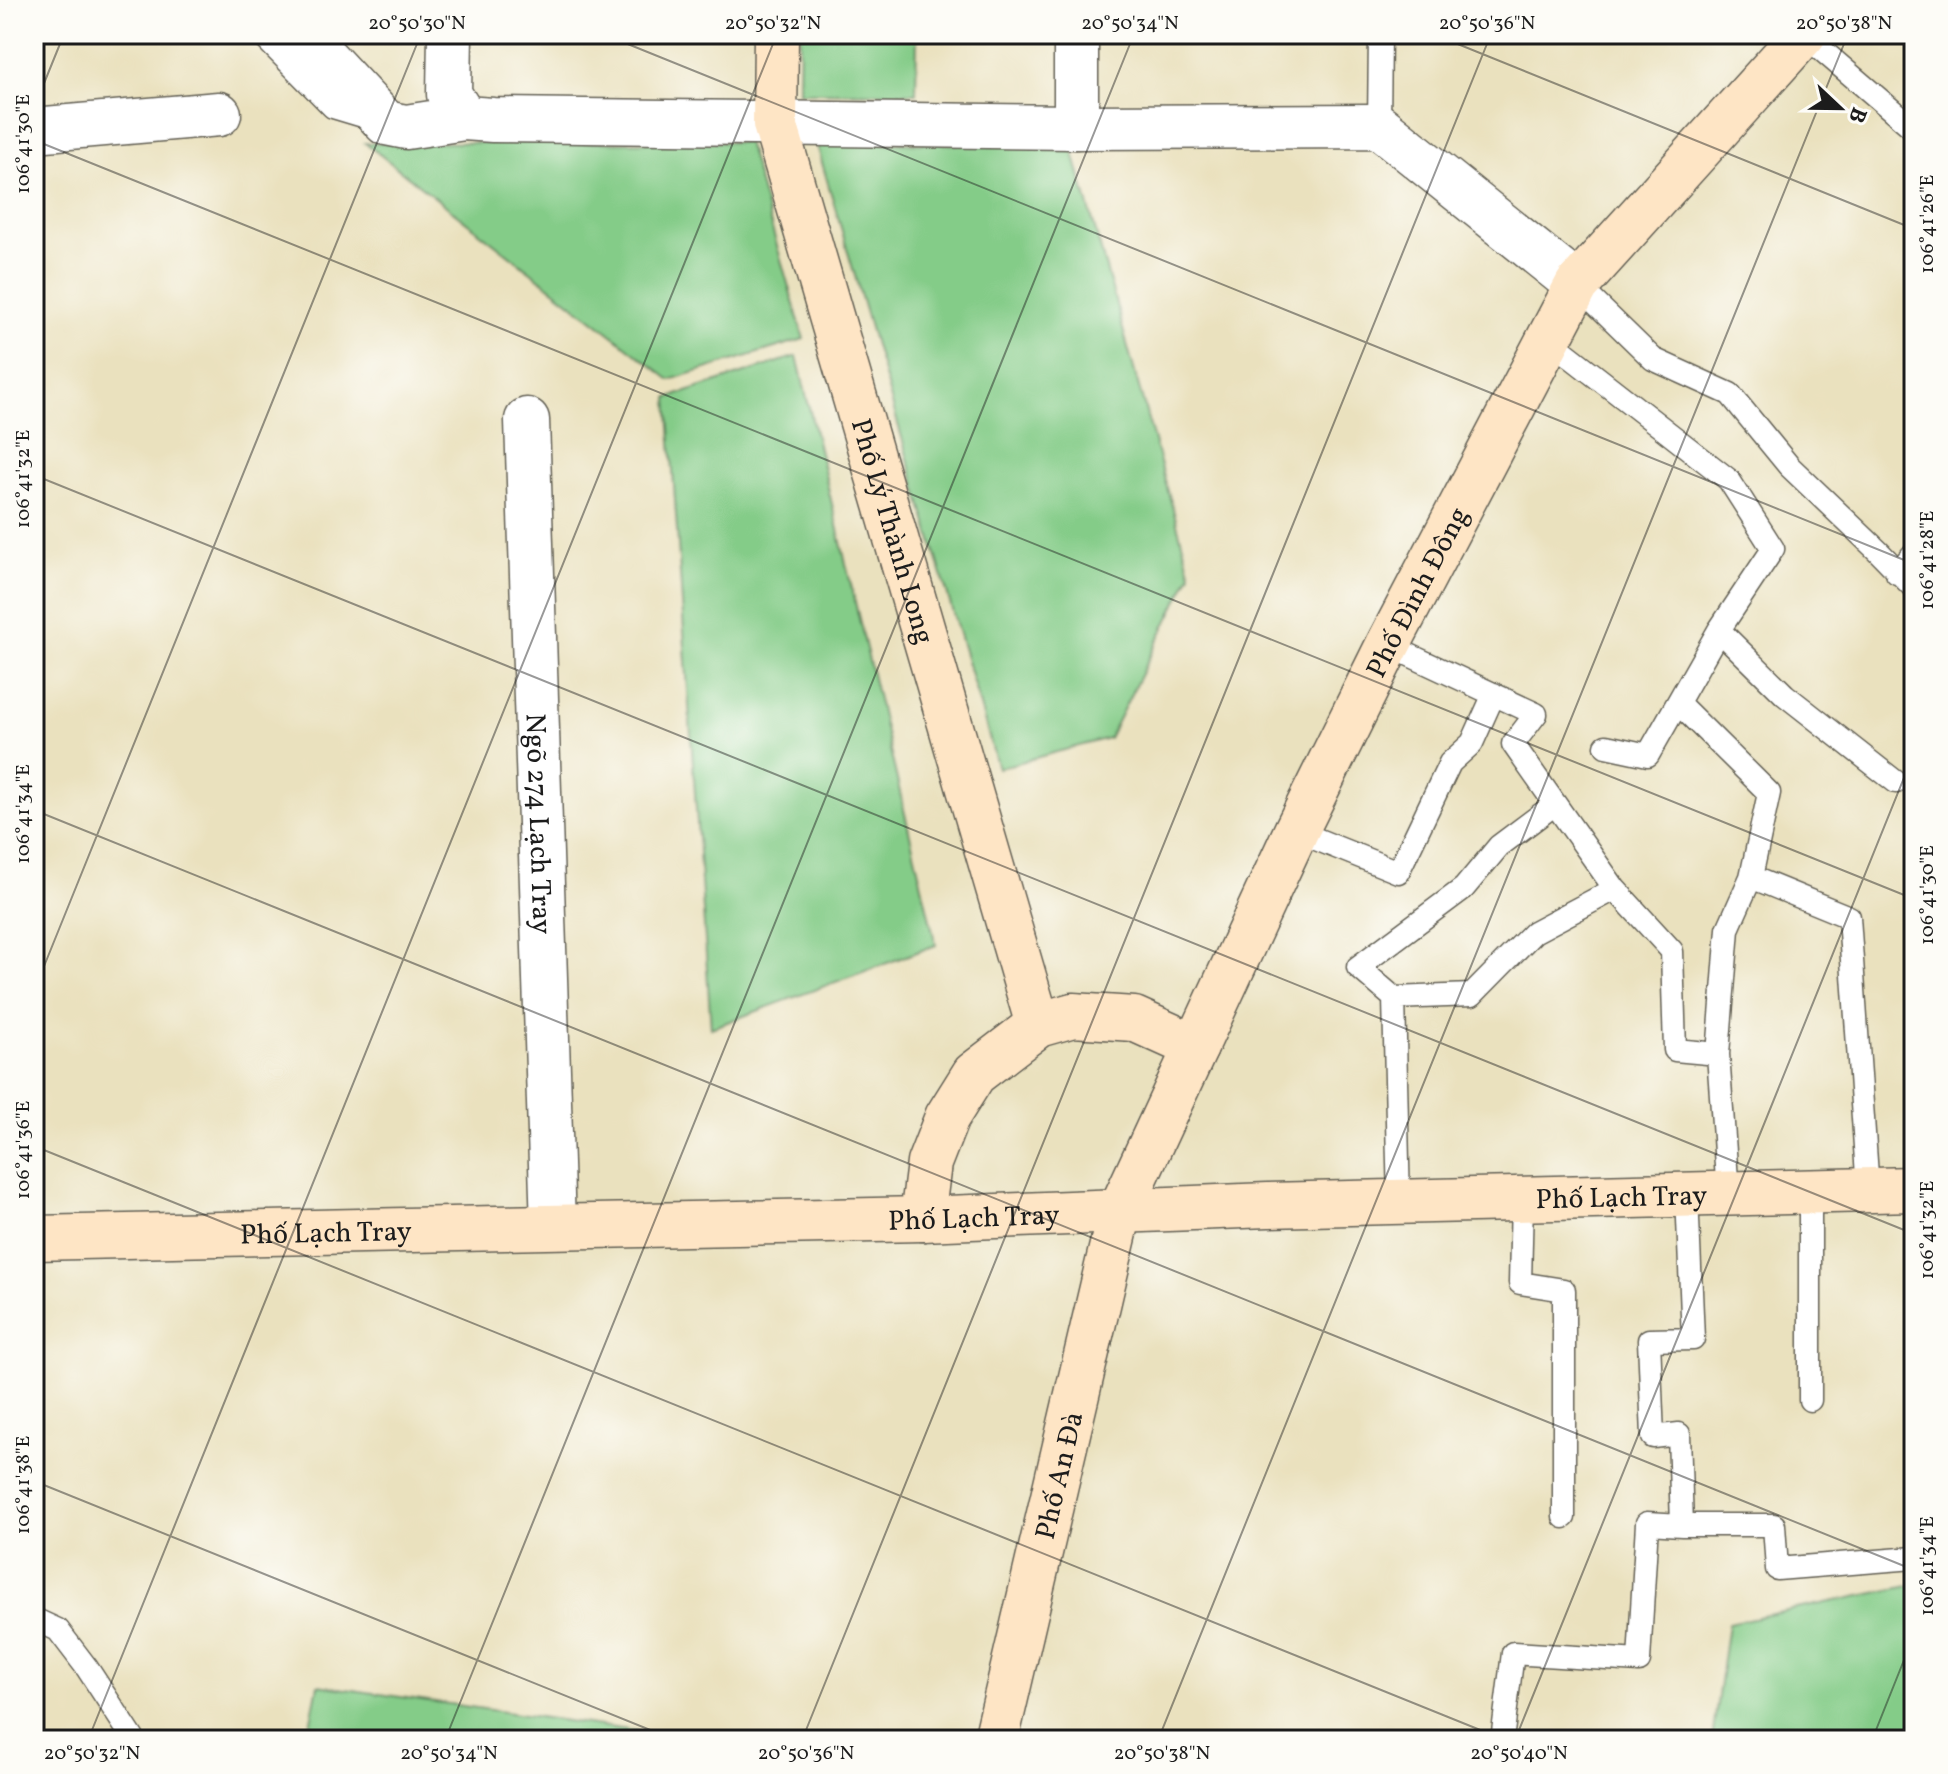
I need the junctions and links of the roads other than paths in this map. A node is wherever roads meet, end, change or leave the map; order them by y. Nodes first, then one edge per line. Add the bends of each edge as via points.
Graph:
1 (261, 34) edge
2 (303, 34) edge
3 (450, 34) edge
4 (776, 34) edge
5 (1076, 34) edge
6 (1380, 34) edge
7 (1803, 34) edge
8 (219, 114) dead end
9 (464, 118) junction
10 (386, 123) junction
11 (775, 124) junction
12 (1379, 126) junction
13 (1076, 127) junction
14 (1914, 129) edge
15 (34, 130) edge
16 (1577, 285) junction
17 (1549, 340) junction
18 (527, 420) dead end
19 (1914, 553) edge
20 (1906, 581) edge
21 (1719, 630) junction
22 (1388, 645) junction
23 (1494, 694) junction
24 (1678, 703) junction
25 (1606, 746) dead end
26 (1896, 782) dead end
27 (1555, 804) junction
28 (1296, 831) junction
29 (1751, 877) junction
30 (1615, 889) junction
31 (1394, 998) junction
32 (1038, 1025) junction
33 (1196, 1047) junction
34 (1718, 1054) junction
35 (1914, 1189) edge
36 (1868, 1190) junction
37 (1810, 1192) junction
38 (1708, 1195) junction
39 (1522, 1200) junction
40 (1399, 1203) junction
41 (1120, 1211) junction
42 (922, 1219) junction
43 (553, 1226) junction
44 (34, 1238) edge
45 (1810, 1400) dead end
46 (1564, 1517) dead end
47 (1682, 1525) junction
48 (1914, 1558) edge
49 (34, 1619) edge
50 (134, 1740) edge
51 (996, 1740) edge
52 (1502, 1740) edge

1 - 10 lane via 333,107
2 - 10 street
3 - 9 street via 449,94
4 - 11 street, Phố Lý Thành Long
5 - 13 street
6 - 12 lane
7 - 14 lane
7 - 16 street, Phố Đình Đông
8 - 15 street
9 - 10 street via 406,127
9 - 11 street
11 - 13 street
11 - 32 street, Phố Lý Thành Long
12 - 13 street
12 - 16 street
16 - 17 street, Phố Đình Đông
16 - 20 lane via 1653,359 1730,394 1789,466
17 - 21 lane via 1729,480 1773,549
17 - 22 street, Phố Đình Đông
18 - 43 street, Ngõ 274 Lạch Tray
19 - 20 lane
21 - 24 lane
21 - 26 lane via 1785,695
22 - 23 lane
22 - 28 street, Phố Đình Đông
23 - 27 lane via 1536,714 1513,744
23 - 28 lane via 1472,743 1450,763 1398,872
24 - 25 lane via 1648,755
24 - 29 lane via 1769,793
27 - 30 lane
27 - 31 lane via 1499,846 1464,888 1358,967
28 - 33 street, Phố Đình Đông
29 - 34 lane via 1728,929
29 - 36 lane via 1849,917
30 - 31 lane via 1534,932 1472,995
30 - 34 lane via 1672,951 1675,1050
31 - 40 lane
32 - 33 street via 1073,1015 1134,1019
32 - 42 street via 974,1074 947,1117 929,1163
33 - 41 street, Phố Đình Đông
34 - 38 lane
35 - 36 street, Phố Lạch Tray
36 - 37 street, Phố Lạch Tray
37 - 38 street, Phố Lạch Tray
37 - 45 lane
38 - 39 street, Phố Lạch Tray
38 - 47 lane via 1693,1339 1649,1340 1653,1437 1679,1434
39 - 40 street, Phố Lạch Tray
39 - 46 lane via 1520,1283 1564,1290
40 - 41 street, Phố Lạch Tray
41 - 42 street, Phố Lạch Tray
41 - 51 street, Phố An Đà
42 - 43 street, Phố Lạch Tray
43 - 44 street, Phố Lạch Tray
47 - 48 lane via 1774,1525 1777,1569
47 - 52 lane via 1647,1523 1639,1661 1513,1653
49 - 50 lane via 58,1630

